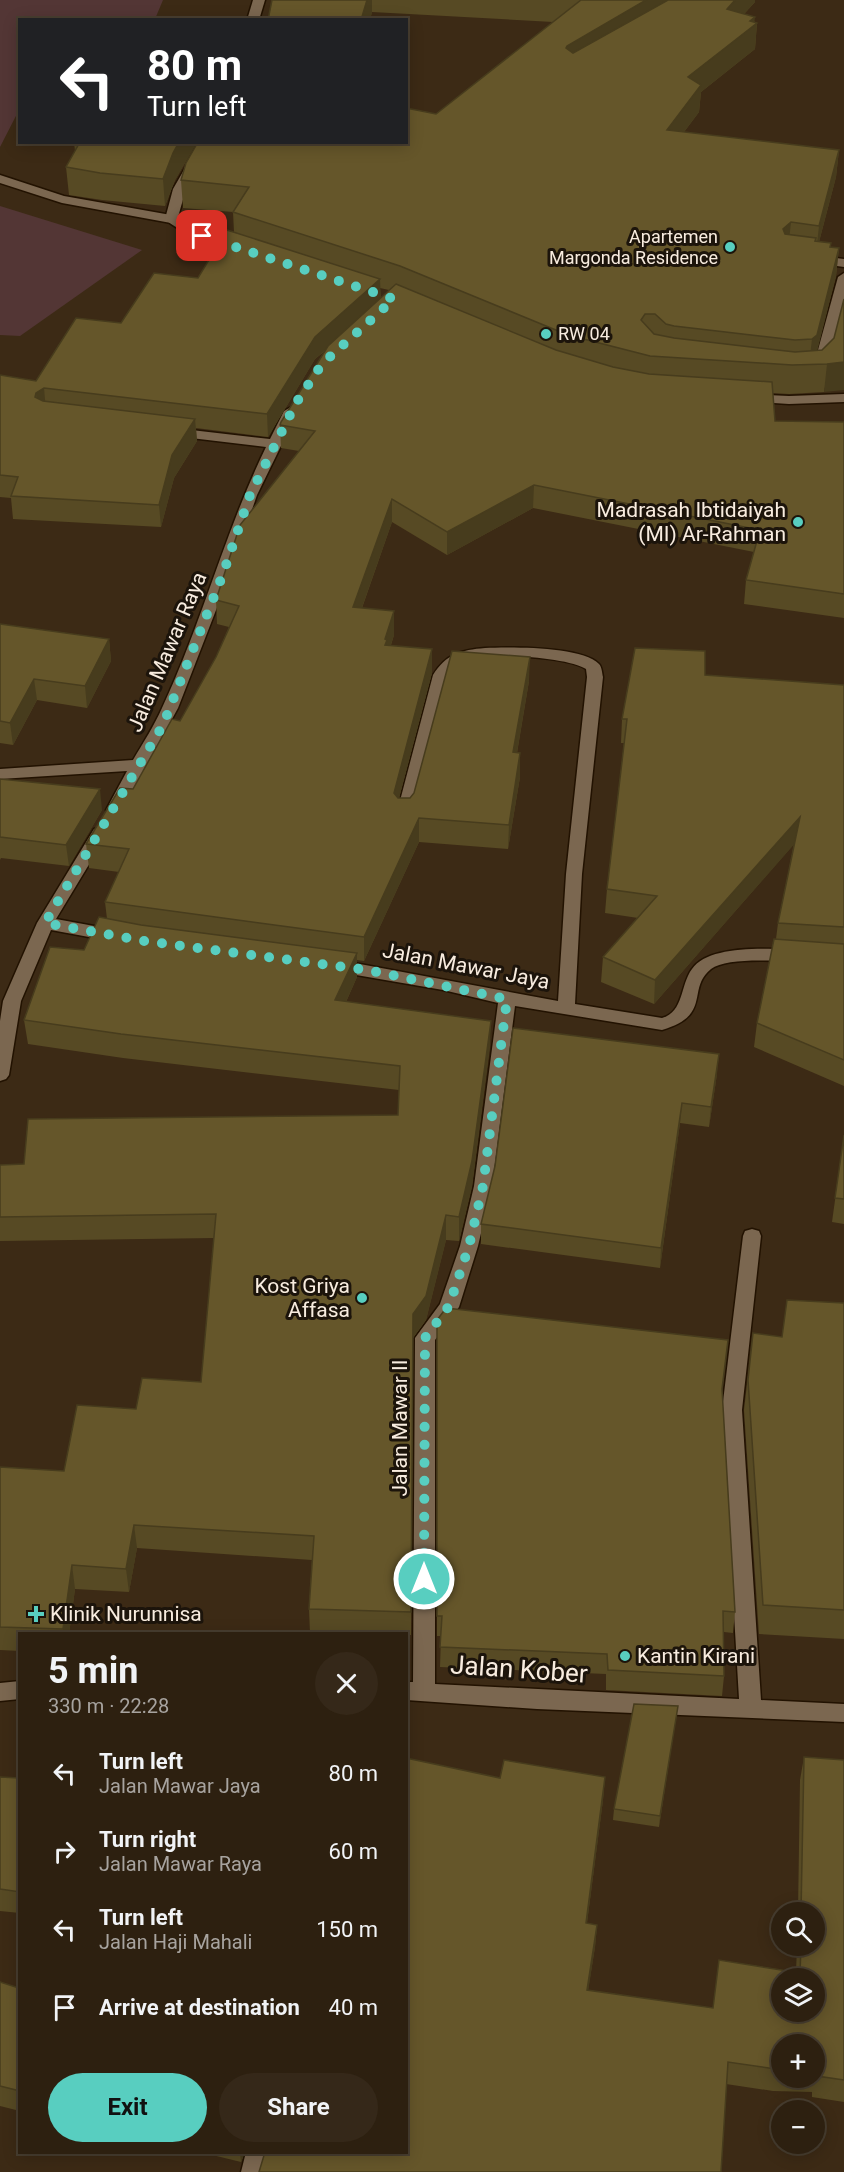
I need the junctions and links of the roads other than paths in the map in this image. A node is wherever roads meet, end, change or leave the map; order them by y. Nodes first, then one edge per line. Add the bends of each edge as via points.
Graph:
1 (259, 0) edge
2 (254, 18) edge
3 (205, 144) edge
4 (0, 179) edge
5 (171, 219) junction
6 (258, 255) edge
7 (799, 257) edge
8 (844, 263) edge
9 (844, 277) edge
10 (803, 373) edge
11 (302, 393) edge
12 (740, 397) edge
13 (844, 398) edge
14 (159, 430) edge
15 (273, 444) junction
16 (141, 765) junction
17 (0, 774) edge
18 (404, 816) edge
19 (45, 923) junction
20 (134, 939) edge
21 (844, 960) edge
22 (312, 962) edge
23 (507, 999) junction
24 (566, 1008) junction
25 (3, 1026) edge
26 (0, 1076) edge
27 (752, 1236) dead end
28 (18, 1690) edge
29 (415, 1691) edge
30 (0, 1692) edge
31 (751, 1709) junction
32 (844, 1713) edge
33 (258, 2154) edge
34 (253, 2172) edge

1 - 2 street
3 - 5 street via 177,194
4 - 5 street via 62,199
5 - 6 street via 202,236
7 - 8 street
9 - 10 street via 822,366 814,373
11 - 15 street, Jalan Mawar Raya
12 - 13 street
14 - 15 street
15 - 16 street, Jalan Mawar Raya via 250,495 171,708
16 - 17 street
16 - 19 street, Jalan Mawar Raya
18 - 24 street via 447,664 458,657 485,652 570,657 593,667
19 - 20 street
19 - 25 street, Jalan Mawar Raya
21 - 24 street, Jalan Mawar Jaya via 759,956 706,963 696,975 682,1015 674,1022 662,1024
22 - 23 street, Jalan Mawar Jaya
23 - 24 street, Jalan Mawar Jaya
23 - 29 street, Jalan Mawar II via 483,1186 472,1236 451,1301 425,1338
25 - 26 street, Jalan Mawar Raya
27 - 31 street via 732,1410
28 - 30 street
29 - 31 street, Jalan Kober
31 - 32 street, Jalan Kober
33 - 34 street

